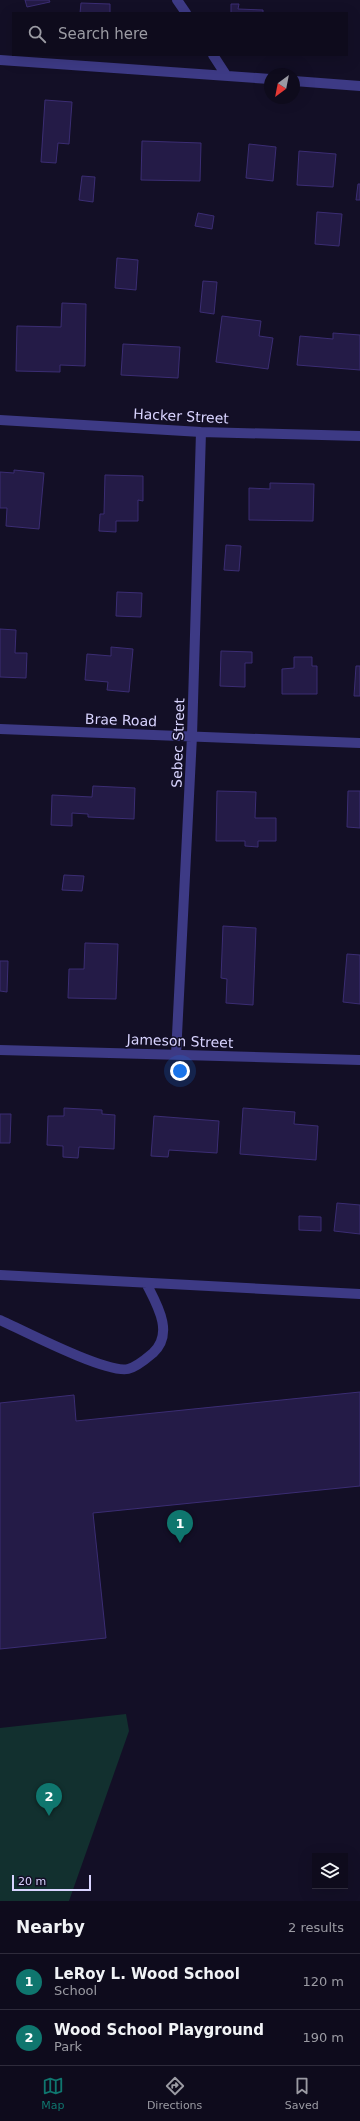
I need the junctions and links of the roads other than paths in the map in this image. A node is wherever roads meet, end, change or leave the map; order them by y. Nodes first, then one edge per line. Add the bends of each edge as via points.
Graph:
1 (177, 0) edge
2 (185, 12) edge
3 (214, 56) edge
4 (0, 60) edge
5 (226, 76) junction
6 (264, 79) edge
7 (300, 81) edge
8 (360, 86) edge
9 (0, 420) edge
10 (201, 432) junction
11 (360, 436) edge
12 (0, 729) edge
13 (192, 736) junction
14 (360, 743) edge
15 (0, 1050) edge
16 (176, 1055) junction
17 (360, 1060) edge
18 (0, 1275) edge
19 (146, 1283) junction
20 (360, 1294) edge
21 (0, 1320) edge

1 - 2 street
3 - 5 street
4 - 5 street
5 - 6 street
7 - 8 street
9 - 10 street, Hacker Street
10 - 11 street, Hacker Street
10 - 13 street, Sebec Street
12 - 13 street, Brae Road
13 - 14 street, Brae Road
13 - 16 street, Sebec Street
15 - 16 street, Jameson Street
16 - 17 street, Jameson Street
18 - 19 street
19 - 20 street
19 - 21 street via 163,1319 163,1335 157,1350 144,1362 127,1369 104,1367

